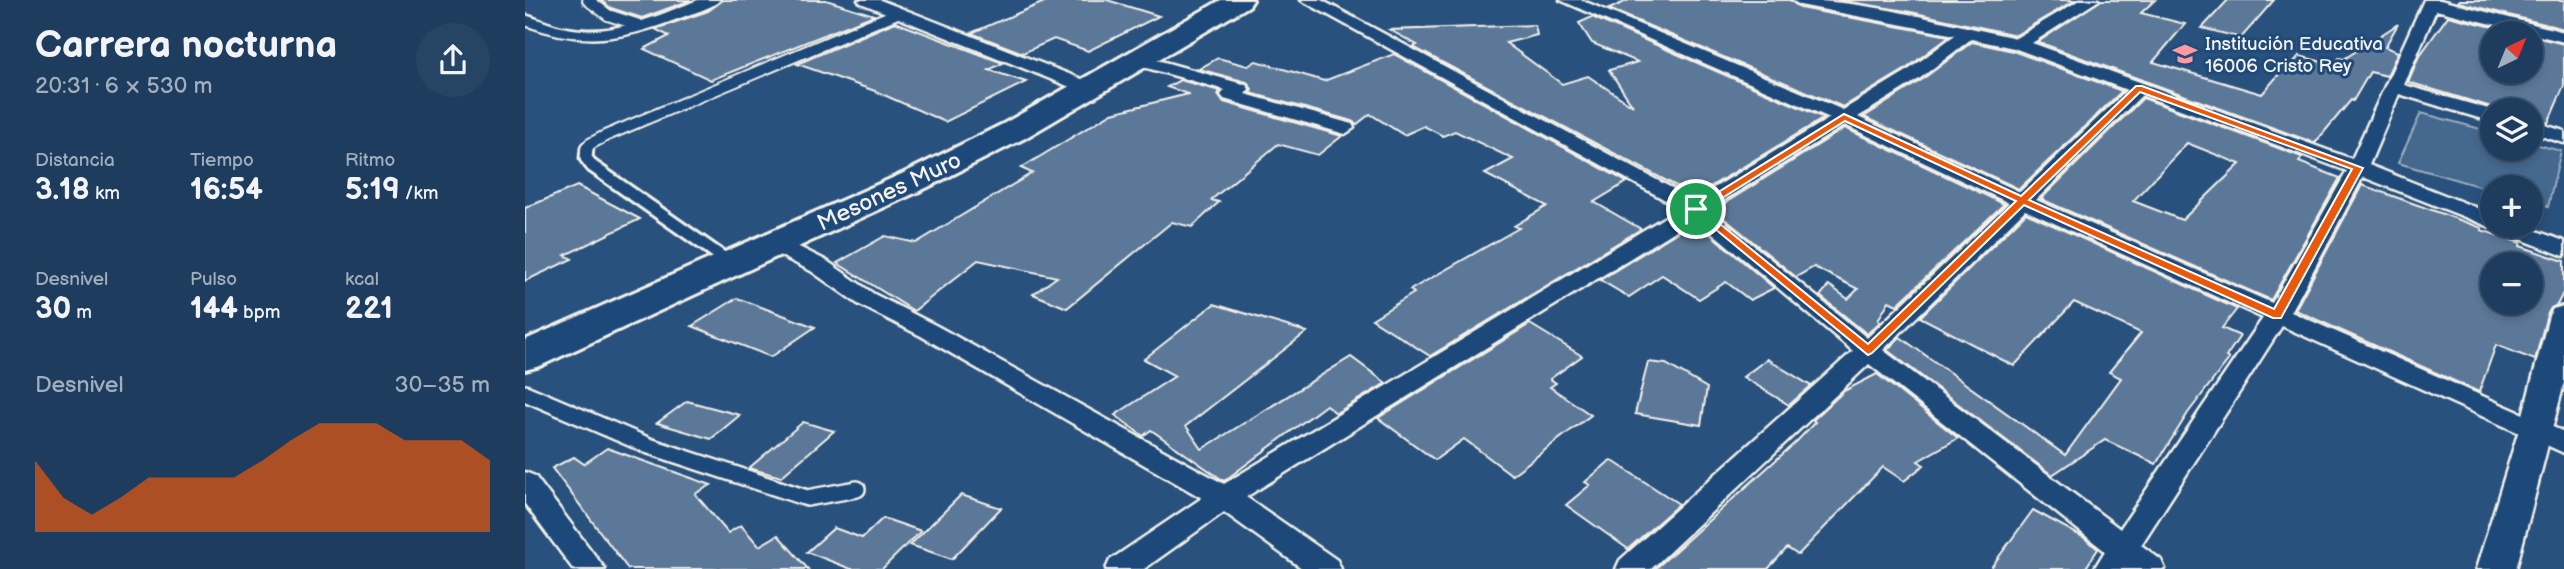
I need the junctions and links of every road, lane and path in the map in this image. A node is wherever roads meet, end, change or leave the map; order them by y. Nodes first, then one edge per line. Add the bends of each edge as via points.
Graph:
1 (588, 0) edge
2 (712, 0) edge
3 (866, 0) edge
4 (1240, 0) edge
5 (1309, 0) edge
6 (1568, 0) edge
7 (1800, 0) edge
8 (2091, 0) edge
9 (2431, 2) edge
10 (895, 14) junction
11 (525, 20) edge
12 (639, 25) junction
13 (1969, 32) junction
14 (2564, 37) edge
15 (2019, 44) junction
16 (1139, 60) junction
17 (2393, 87) junction
18 (2139, 88) junction
19 (1091, 89) junction
20 (2480, 112) edge
21 (1844, 117) junction
22 (1345, 128) dead end
23 (2543, 131) edge
24 (2564, 137) edge
25 (2358, 168) junction
26 (2022, 201) junction
27 (1696, 209) junction
28 (2480, 216) edge
29 (2534, 238) edge
30 (775, 244) junction
31 (2564, 250) edge
32 (732, 264) junction
33 (2277, 315) junction
34 (2564, 316) edge
35 (1868, 351) junction
36 (525, 356) edge
37 (525, 393) edge
38 (2550, 437) edge
39 (525, 483) edge
40 (857, 489) dead end
41 (1224, 497) junction
42 (2124, 548) junction
43 (590, 569) edge
44 (1121, 569) edge
45 (1326, 569) edge
46 (1630, 569) edge
47 (2109, 569) edge
48 (2150, 569) edge
49 (2496, 569) edge

1 - 12 lane via 598,10
2 - 12 street
3 - 10 street
4 - 16 highway, Mesones Muro
5 - 27 street
6 - 21 street
7 - 13 street
8 - 15 street
9 - 14 street
9 - 17 street
10 - 19 street
10 - 32 lane via 605,136 585,151 592,166
11 - 12 street via 583,35
13 - 15 street
13 - 21 street via 1913,75
15 - 18 street
16 - 19 highway, Mesones Muro
16 - 22 street via 1240,89 1230,95
17 - 20 street
17 - 25 street
18 - 25 street
18 - 26 street
19 - 30 highway, Mesones Muro via 916,180
21 - 26 street
21 - 27 street
23 - 24 street
25 - 28 street
25 - 33 street
26 - 33 street
26 - 35 street
27 - 35 street
27 - 41 street
29 - 31 street
30 - 32 highway, Mesones Muro
30 - 41 street
32 - 36 highway, Mesones Muro
33 - 38 street
33 - 42 street
34 - 38 street
35 - 42 street
35 - 46 street
37 - 40 lane via 649,446 807,498
38 - 49 street
39 - 43 street
41 - 44 street
41 - 45 street
42 - 47 street
42 - 48 street

